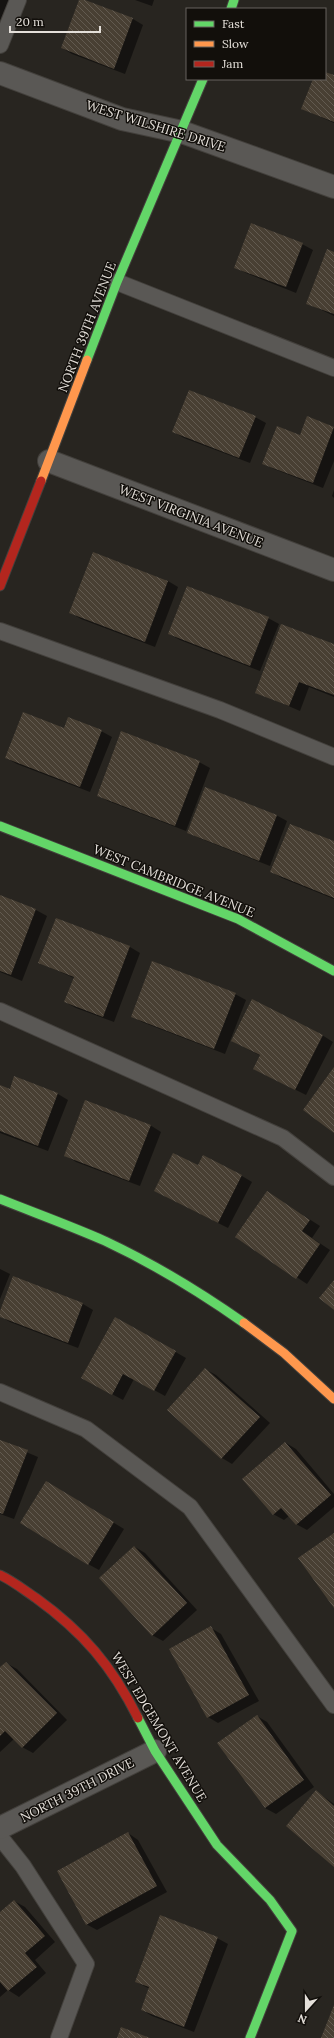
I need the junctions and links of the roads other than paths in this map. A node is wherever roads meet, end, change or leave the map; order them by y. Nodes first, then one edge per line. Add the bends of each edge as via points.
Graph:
1 (18, 0) edge
2 (0, 45) edge
3 (0, 73) edge
4 (203, 80) edge
5 (182, 132) junction
6 (334, 187) edge
7 (117, 282) junction
8 (334, 368) edge
9 (49, 462) junction
10 (334, 570) edge
11 (0, 586) edge
12 (0, 632) edge
13 (334, 757) edge
14 (0, 826) edge
15 (334, 971) edge
16 (0, 1011) edge
17 (334, 1177) edge
18 (0, 1199) edge
19 (0, 1392) edge
20 (334, 1399) edge
21 (0, 1575) edge
22 (334, 1705) edge
23 (155, 1751) junction
24 (0, 1828) edge
25 (0, 1837) edge
26 (59, 2038) edge
27 (250, 2038) edge

1 - 2 lane
3 - 5 street, WEST WILSHIRE DRIVE via 122,119
4 - 5 street, NORTH 39TH AVENUE
5 - 6 street, WEST WILSHIRE DRIVE
5 - 7 street, NORTH 39TH AVENUE
7 - 8 lane
7 - 9 street, NORTH 39TH AVENUE
9 - 10 street, WEST VIRGINIA AVENUE
9 - 11 street, NORTH 39TH AVENUE
12 - 13 lane via 220,710
14 - 15 street, WEST CAMBRIDGE AVENUE via 238,919
16 - 17 lane via 283,1138
18 - 20 street via 104,1241 203,1294 300,1366
19 - 22 lane via 86,1429 190,1507
21 - 23 street, WEST EDGEMONT AVENUE via 62,1617 99,1654 127,1696
23 - 24 street, NORTH 39TH DRIVE
23 - 27 street, WEST EDGEMONT AVENUE via 217,1845 270,1900 292,1931
25 - 26 lane via 23,1866 86,1964

